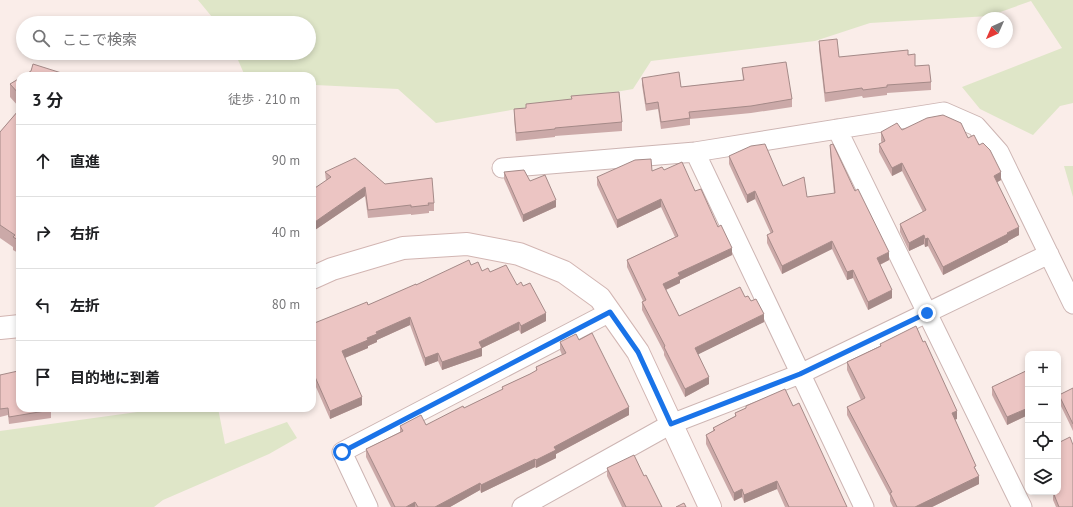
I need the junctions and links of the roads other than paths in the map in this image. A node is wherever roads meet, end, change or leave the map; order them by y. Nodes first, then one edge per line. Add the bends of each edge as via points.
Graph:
1 (837, 129) junction
2 (695, 152) junction
3 (502, 168) dead end
4 (1049, 254) junction
5 (316, 276) edge
6 (1073, 304) edge
7 (610, 312) junction
8 (927, 313) junction
9 (16, 326) edge
10 (0, 328) edge
11 (800, 374) junction
12 (671, 424) junction
13 (368, 507) edge
14 (524, 507) edge
15 (710, 507) edge
16 (864, 507) edge
17 (1022, 507) edge

1 - 2 street
1 - 4 street via 944,112 976,126 999,152
1 - 8 street
2 - 3 street
2 - 11 street
4 - 6 street
4 - 8 street
5 - 7 street via 403,248 467,244 520,254 564,272 600,298
7 - 12 street via 638,352
7 - 13 street via 342,452
8 - 11 street
8 - 17 street
9 - 10 street
11 - 12 street
11 - 16 street
12 - 14 street
12 - 15 street

